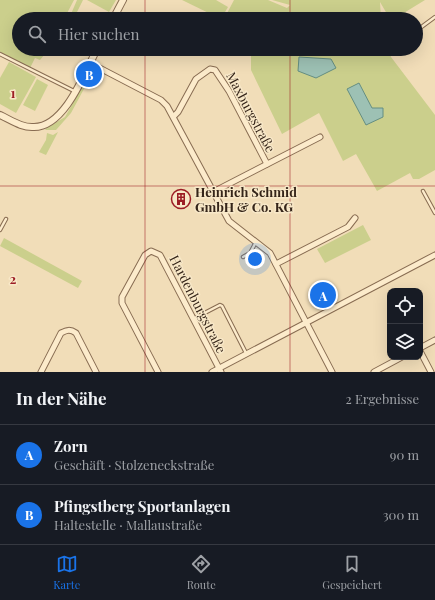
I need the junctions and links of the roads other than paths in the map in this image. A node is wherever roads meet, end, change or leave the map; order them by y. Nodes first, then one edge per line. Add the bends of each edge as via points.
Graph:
1 (123, 0) edge
2 (117, 12) edge
3 (435, 17) edge
4 (423, 26) edge
5 (0, 54) edge
6 (94, 56) edge
7 (90, 63) junction
8 (75, 92) junction
9 (0, 115) edge
10 (174, 116) junction
11 (320, 137) dead end
12 (267, 164) junction
13 (423, 191) dead end
14 (213, 192) junction
15 (435, 213) edge
16 (6, 218) dead end
17 (355, 218) dead end
18 (0, 230) edge
19 (257, 242) junction
20 (435, 255) edge
21 (243, 257) dead end
22 (276, 264) junction
23 (193, 320) junction
24 (306, 322) junction
25 (435, 340) edge
26 (423, 347) edge
27 (246, 353) junction
28 (423, 355) edge
29 (396, 360) edge
30 (220, 370) edge
31 (41, 372) edge
32 (96, 372) edge
33 (158, 372) edge
34 (212, 372) edge
35 (332, 372) edge
36 (374, 372) edge
37 (431, 372) edge

1 - 2 street
3 - 4 lane
5 - 8 lane
6 - 7 street
7 - 8 street
7 - 10 street via 161,100
8 - 9 street via 61,114 42,126 23,126
10 - 12 street, Maxburgstraße via 196,79 210,69 215,70 229,91
10 - 14 street
11 - 12 street
12 - 14 street
13 - 15 lane
14 - 19 street via 229,221
16 - 18 lane
17 - 22 street via 348,227
19 - 21 lane
19 - 22 street via 270,253
20 - 24 street
22 - 24 street
23 - 27 lane via 222,306
23 - 30 street, Hardenburgstraße
23 - 33 street, Hardenburgstraße via 160,255 151,251 145,255 122,297 122,303
24 - 27 street
24 - 35 street
25 - 26 street
27 - 30 street
28 - 37 street
29 - 36 street
30 - 34 street
31 - 32 street via 61,334 66,330 76,333

